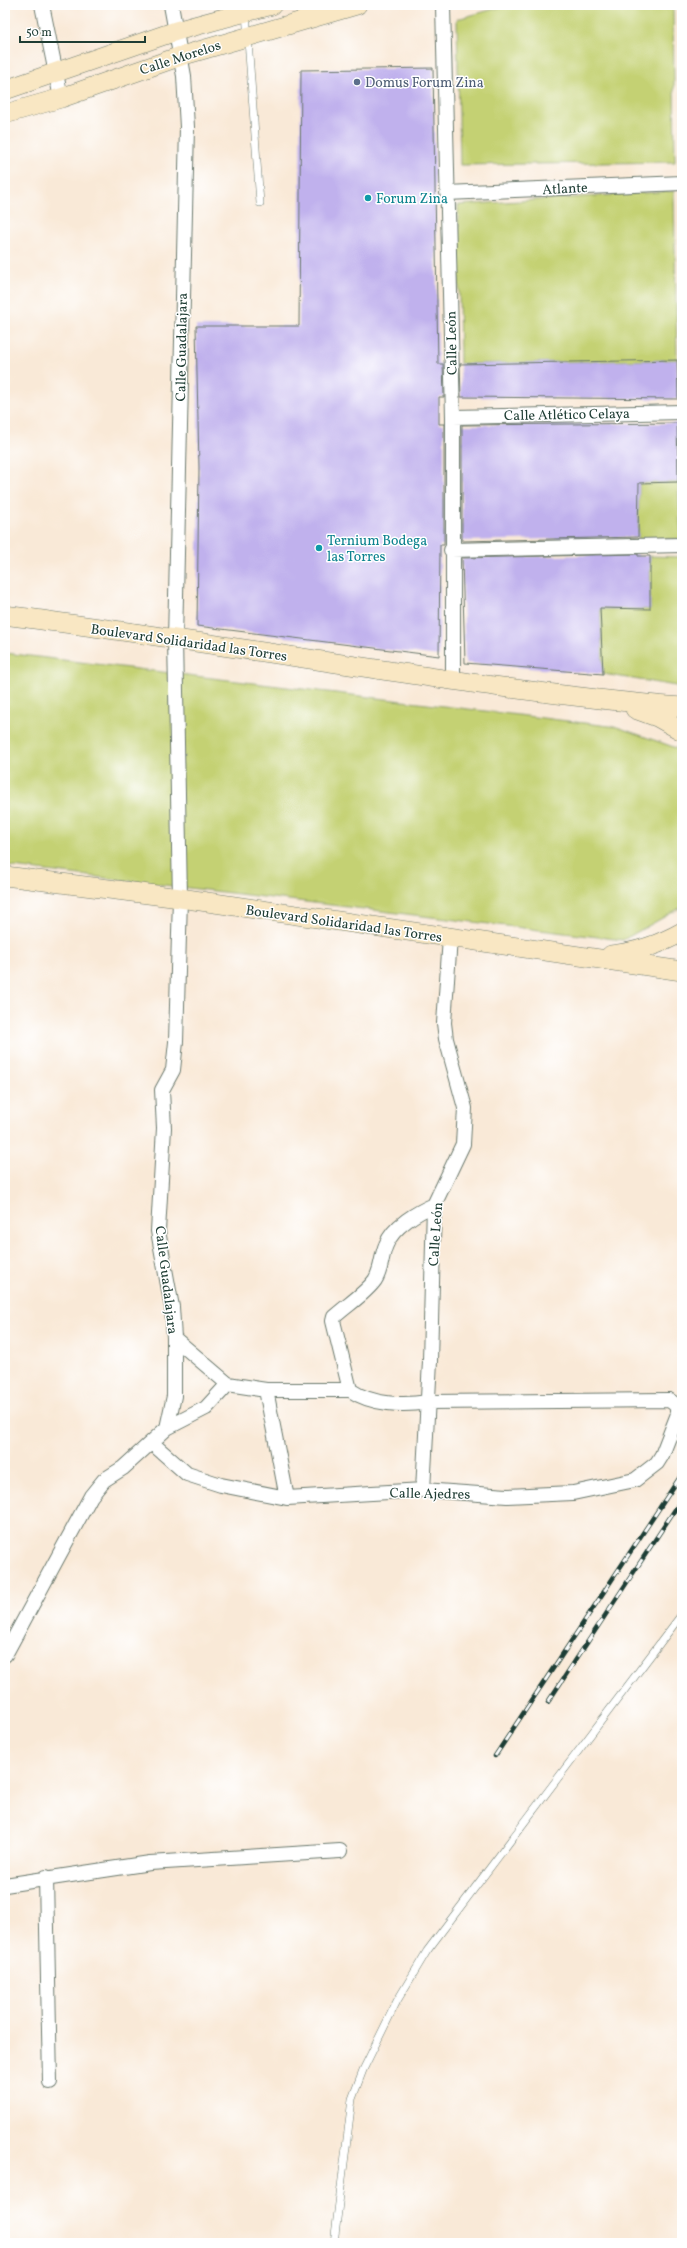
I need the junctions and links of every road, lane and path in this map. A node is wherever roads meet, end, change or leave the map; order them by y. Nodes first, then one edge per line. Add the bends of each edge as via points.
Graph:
1 (42, 5) edge
2 (171, 5) edge
3 (272, 5) edge
4 (357, 5) edge
5 (443, 5) edge
6 (246, 11) junction
7 (176, 31) junction
8 (248, 36) junction
9 (182, 56) junction
10 (57, 74) junction
11 (5, 90) edge
12 (61, 98) junction
13 (5, 114) edge
14 (682, 183) edge
15 (447, 194) junction
16 (260, 203) dead end
17 (682, 412) edge
18 (453, 417) junction
19 (682, 545) edge
20 (451, 550) junction
21 (5, 615) edge
22 (175, 639) junction
23 (452, 682) junction
24 (616, 702) junction
25 (682, 707) edge
26 (682, 731) edge
27 (5, 876) edge
28 (180, 898) junction
29 (682, 932) edge
30 (450, 938) junction
31 (586, 957) junction
32 (682, 971) edge
33 (434, 1205) junction
34 (174, 1338) junction
35 (228, 1384) junction
36 (266, 1390) junction
37 (350, 1390) junction
38 (428, 1402) junction
39 (167, 1428) junction
40 (153, 1444) junction
41 (423, 1490) junction
42 (287, 1498) junction
43 (682, 1614) edge
44 (5, 1655) edge
45 (340, 1851) dead end
46 (46, 1878) junction
47 (5, 1885) edge
48 (50, 2082) dead end
49 (334, 2243) edge

1 - 10 street
2 - 7 street, Calle Guadalajara
3 - 6 main road, Calle Morelos
4 - 8 main road, Calle Morelos
5 - 15 street, Calle León
6 - 7 main road, Calle Morelos
6 - 8 lane
7 - 9 street, Calle Guadalajara
7 - 10 main road, Calle Morelos
8 - 9 main road, Calle Morelos
8 - 16 lane
9 - 12 main road, Calle Morelos
9 - 22 street, Calle Guadalajara via 186,127
10 - 11 main road, Calle Morelos
10 - 12 street
12 - 13 main road, Calle Morelos
14 - 15 street, Atlante
15 - 18 street, Calle León
17 - 18 street, Calle Atlético Celaya
18 - 20 street, Calle León
19 - 20 street
20 - 23 street, Calle León
21 - 22 main road, Boulevard Solidaridad las Torres
22 - 23 main road, Boulevard Solidaridad las Torres
22 - 28 street, Calle Guadalajara
23 - 24 main road, Boulevard Solidaridad las Torres
24 - 25 main road, Boulevard Solidaridad las Torres
24 - 26 main road via 657,717
27 - 28 main road, Boulevard Solidaridad las Torres
28 - 30 main road, Boulevard Solidaridad las Torres
28 - 34 street, Calle Guadalajara via 176,1042 173,1070 162,1090 164,1128 158,1231 172,1307
29 - 31 main road via 642,950
30 - 31 main road, Boulevard Solidaridad las Torres
30 - 33 street, Calle León via 444,1024 466,1119 463,1144
31 - 32 main road, Boulevard Solidaridad las Torres
33 - 37 street via 412,1215 390,1237 374,1281 334,1317
33 - 38 street, Calle León
34 - 35 street
34 - 39 street, Calle Guadalajara via 174,1396
35 - 36 street
35 - 39 street via 206,1408
36 - 37 street
36 - 42 street
37 - 38 street via 356,1395 394,1405
38 - 41 street, Calle León
38 - 41 street, Calle Ajedres via 673,1401 678,1414 657,1463 635,1480 573,1493 507,1496
39 - 40 street, Calle Guadalajara
40 - 42 street, Calle Ajedres via 186,1474 221,1485
40 - 44 street, Calle Guadalajara via 104,1480 91,1496
41 - 42 street, Calle Ajedres
43 - 49 lane via 427,1951 397,2001 363,2070 352,2099
45 - 46 street via 150,1863
46 - 47 street
46 - 48 street

